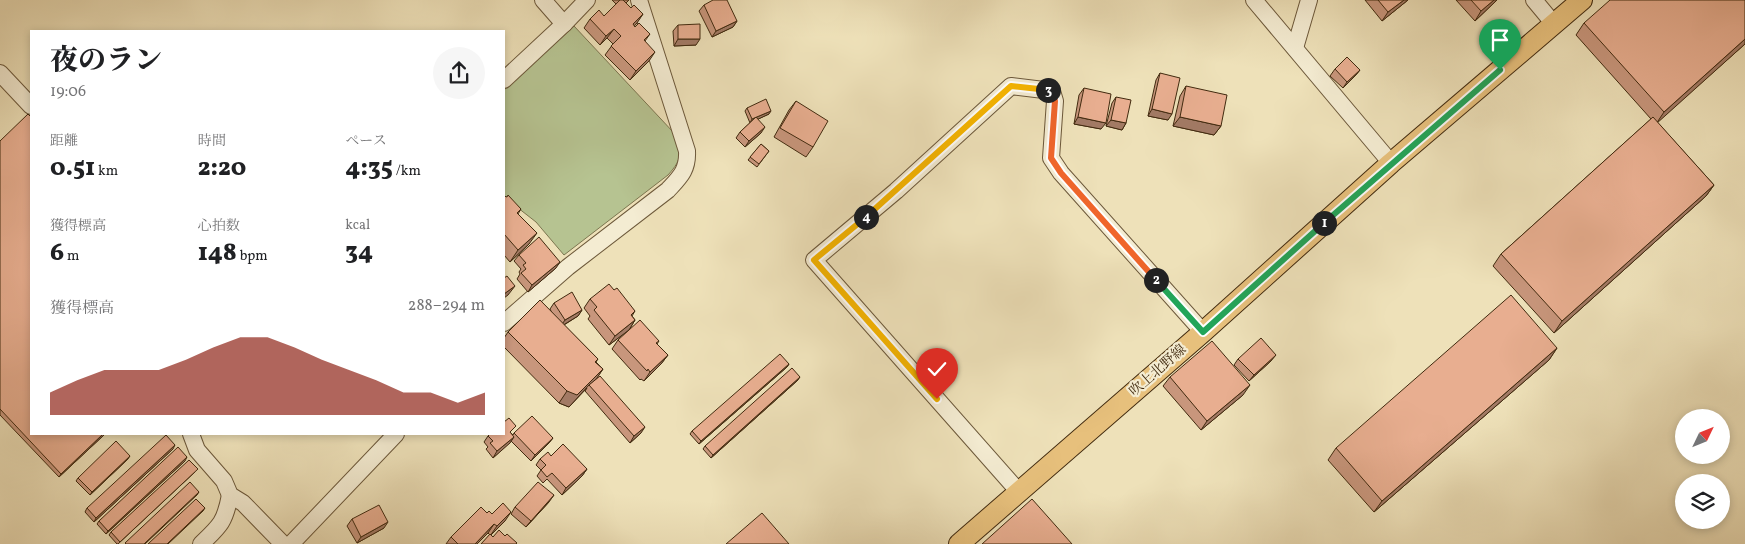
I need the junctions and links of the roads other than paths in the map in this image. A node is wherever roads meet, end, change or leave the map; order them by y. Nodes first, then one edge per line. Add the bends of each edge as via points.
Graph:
1 (543, 0) edge
2 (587, 0) edge
3 (639, 0) edge
4 (1254, 0) edge
5 (1308, 0) edge
6 (1534, 0) edge
7 (1582, 0) edge
8 (564, 24) junction
9 (1554, 24) junction
10 (1295, 48) junction
11 (0, 73) edge
12 (505, 79) edge
13 (30, 105) edge
14 (1391, 163) junction
15 (505, 322) edge
16 (1203, 332) junction
17 (191, 435) edge
18 (395, 435) edge
19 (1019, 492) junction
20 (230, 495) junction
21 (201, 544) edge
22 (283, 544) edge
23 (291, 544) edge
24 (959, 544) edge

1 - 8 street
2 - 8 street
3 - 15 street via 688,162 668,190 568,267
4 - 10 street
5 - 10 street
6 - 9 street
7 - 9 main road, 吹上北野線
8 - 12 street
9 - 14 main road, 吹上北野線
10 - 14 street
11 - 13 street
14 - 16 main road, 吹上北野線
16 - 19 main road, 吹上北野線
16 - 19 street via 1051,158 1055,101 1052,91 1011,86 896,191 814,260
17 - 20 street via 197,450 224,481
18 - 23 street
19 - 24 main road, 吹上北野線
20 - 21 street via 221,525
20 - 22 street via 243,503

